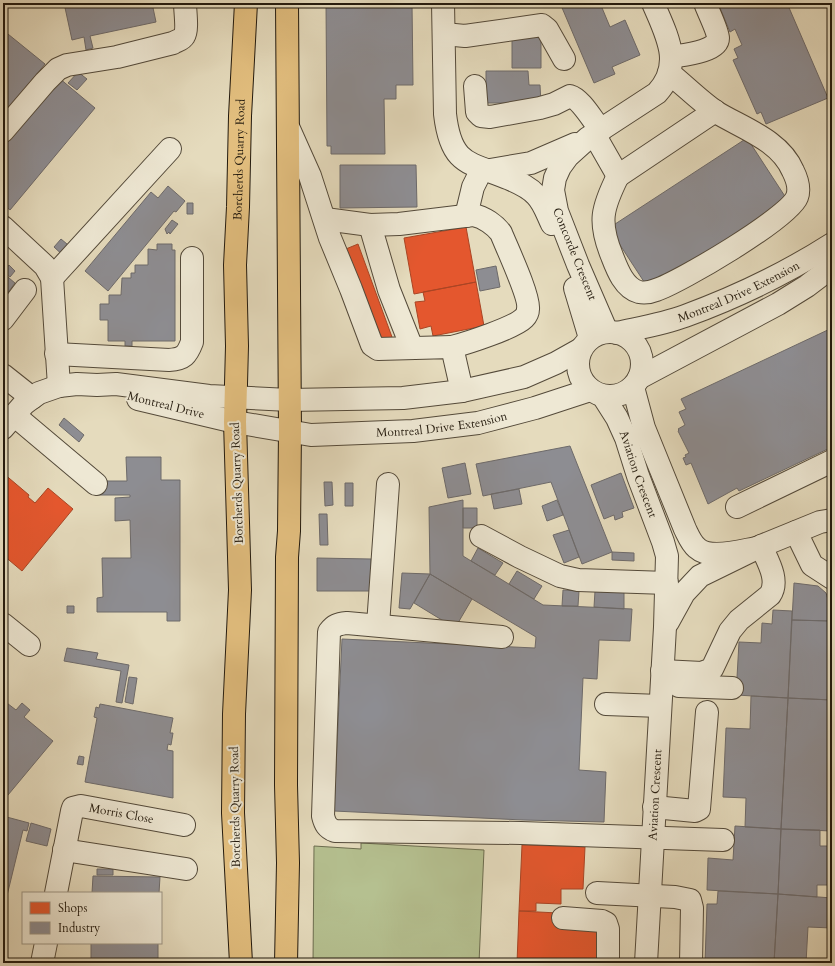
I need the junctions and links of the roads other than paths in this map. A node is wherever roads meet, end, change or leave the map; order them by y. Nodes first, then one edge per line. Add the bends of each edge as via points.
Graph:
1 (185, 3) edge
2 (246, 3) edge
3 (287, 3) edge
4 (443, 3) edge
5 (653, 3) edge
6 (705, 3) edge
7 (444, 34) junction
8 (564, 59) dead end
9 (670, 65) junction
10 (475, 86) dead end
11 (714, 111) junction
12 (289, 129) junction
13 (3, 131) edge
14 (594, 134) junction
15 (170, 149) dead end
16 (485, 170) junction
17 (618, 176) junction
18 (466, 216) junction
19 (325, 219) junction
20 (370, 225) junction
21 (3, 227) edge
22 (832, 244) edge
23 (192, 258) dead end
24 (832, 267) edge
25 (52, 278) junction
26 (25, 290) dead end
27 (3, 319) edge
28 (599, 338) junction
29 (452, 347) junction
30 (412, 348) junction
31 (56, 354) junction
32 (3, 376) edge
33 (636, 382) junction
34 (97, 385) junction
35 (59, 386) junction
36 (462, 391) junction
37 (597, 393) junction
38 (236, 397) junction
39 (32, 398) junction
40 (289, 400) junction
41 (9, 422) edge
42 (235, 422) junction
43 (290, 431) junction
44 (832, 461) edge
45 (96, 484) dead end
46 (388, 484) dead end
47 (737, 507) dead end
48 (832, 520) edge
49 (796, 532) junction
50 (481, 536) dead end
51 (759, 547) junction
52 (832, 578) edge
53 (667, 582) junction
54 (3, 624) edge
55 (378, 625) junction
56 (665, 627) junction
57 (502, 637) dead end
58 (29, 645) dead end
59 (661, 688) junction
60 (732, 688) dead end
61 (606, 704) dead end
62 (707, 712) dead end
63 (654, 807) junction
64 (184, 825) dead end
65 (653, 838) junction
66 (723, 840) dead end
67 (64, 850) junction
68 (186, 869) dead end
69 (56, 892) edge
70 (597, 893) dead end
71 (650, 896) junction
72 (563, 918) dead end
73 (46, 944) edge
74 (42, 963) edge
75 (241, 963) edge
76 (286, 963) edge
77 (608, 963) edge
78 (646, 963) edge
79 (691, 963) edge

1 - 13 street via 184,37 173,43 58,69
2 - 38 main road, Borcherds Quarry Road via 235,265
3 - 12 main road
4 - 7 street, Concorde Crescent
5 - 9 street via 668,38
6 - 9 street via 718,37 717,43
7 - 8 street via 465,36 542,25 547,29
7 - 16 street, Concorde Crescent via 445,114 450,141 456,153 462,158
9 - 11 street
9 - 14 street, Concorde Crescent via 663,86 657,93
10 - 14 street via 477,112 481,116 490,117 540,108 570,96 574,97
11 - 17 street
11 - 17 street via 780,151 793,169 797,180 798,189 792,205 737,246 658,290 635,290 619,273 603,229 607,198
12 - 19 street via 308,170
12 - 40 main road
14 - 16 street, Concorde Crescent via 531,163
14 - 17 street
14 - 28 street, Concorde Crescent via 568,156 560,167 552,190 557,212 578,265
15 - 25 street
16 - 18 street via 473,187
16 - 28 street, Concorde Crescent via 527,188 543,205
18 - 20 street
18 - 29 street via 477,216 499,230 526,298 528,310 524,318 516,323 469,343
19 - 20 street
19 - 30 street via 372,346 378,349
20 - 30 street via 389,290
21 - 25 street via 45,266
22 - 28 street, Montreal Drive Extension via 770,280 684,316
23 - 31 street via 192,342 183,357 169,360
24 - 33 street, Montreal Drive Extension via 778,304
25 - 31 street
26 - 27 street
28 - 33 street via 629,339 638,350 641,359 642,369
28 - 36 street, Montreal Drive Extension via 550,366 524,377
28 - 37 street via 578,358 580,377 585,385
29 - 30 street
29 - 36 street
31 - 35 street
32 - 39 street
33 - 37 street via 620,395
33 - 51 street, Aviation Crescent via 649,440 691,541 697,548 708,553
34 - 35 street, Montreal Drive
34 - 38 street, Montreal Drive via 116,384
34 - 42 street, Montreal Drive via 130,397
35 - 39 street, Montreal Drive
36 - 40 street, Montreal Drive Extension via 403,398
37 - 43 street, Montreal Drive Extension via 460,426 413,431 311,435
37 - 53 street, Aviation Crescent via 617,418 626,438 667,556
38 - 40 street, Montreal Drive
38 - 42 main road, Borcherds Quarry Road
39 - 41 street, Montreal Drive
40 - 43 main road
41 - 45 street
42 - 43 street, Montreal Drive
42 - 75 main road, Borcherds Quarry Road via 240,590 234,714 233,813
43 - 76 main road via 287,557
44 - 47 street
46 - 55 street
48 - 49 street, Aviation Crescent
49 - 51 street, Aviation Crescent
49 - 52 street via 812,566
50 - 53 street via 520,558 560,576 578,580
51 - 56 street, Aviation Crescent via 700,576 684,593
51 - 59 street via 771,568 774,590 734,625 712,669
53 - 56 street, Aviation Crescent
54 - 58 street
55 - 57 street
55 - 65 street via 338,624 329,632 323,816 325,824 330,829
56 - 59 street, Aviation Crescent
59 - 60 street
59 - 61 street
59 - 63 street, Aviation Crescent
62 - 63 street via 699,809 695,812
63 - 65 street, Aviation Crescent
64 - 67 street, Morris Close via 77,806 72,811
65 - 66 street
65 - 71 street, Aviation Crescent
67 - 68 street
67 - 69 street, Morris Close
70 - 71 street
71 - 78 street, Aviation Crescent
71 - 79 street via 690,900
72 - 77 street via 602,920 606,923
73 - 74 street

